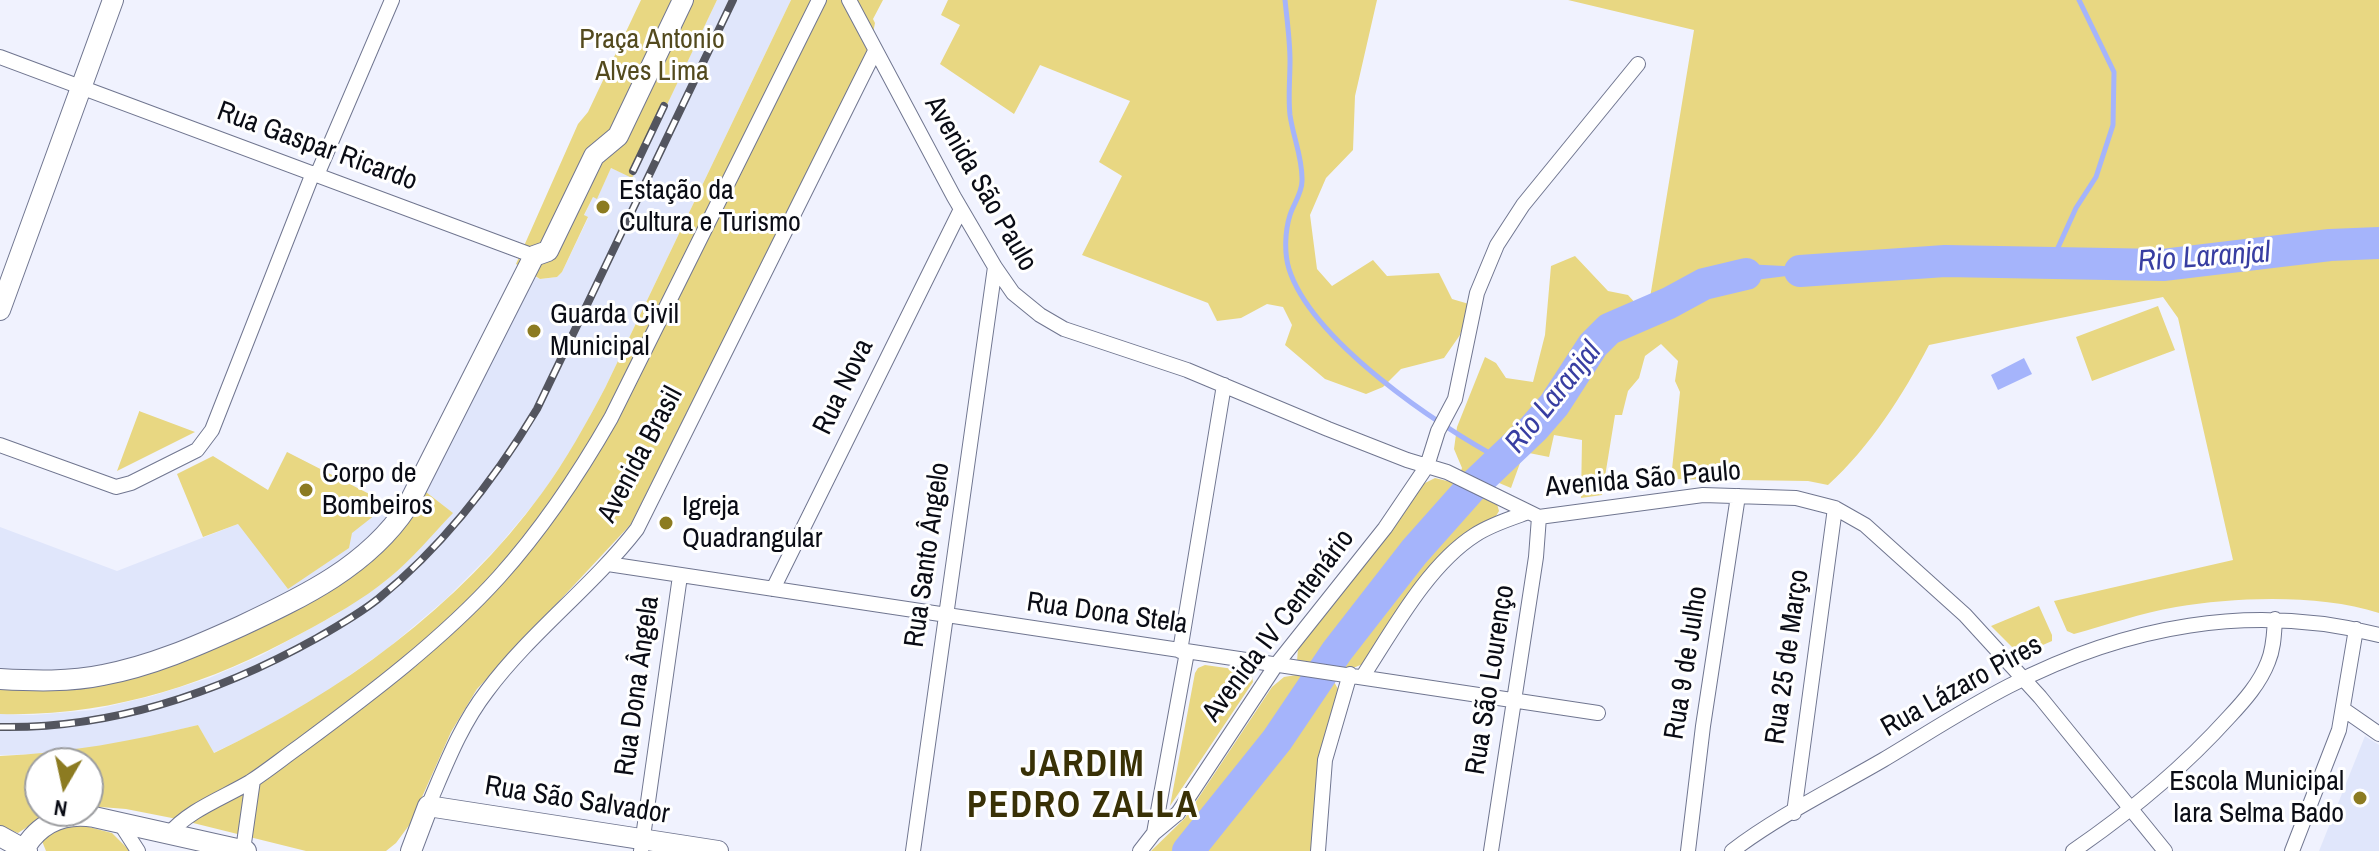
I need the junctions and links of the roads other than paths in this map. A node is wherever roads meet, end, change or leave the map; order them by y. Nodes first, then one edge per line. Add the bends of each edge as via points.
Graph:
1 (113, 0) edge
2 (392, 0) edge
3 (683, 0) edge
4 (819, 0) edge
5 (849, 0) edge
6 (875, 51) junction
7 (0, 57) edge
8 (1638, 64) dead end
9 (81, 87) junction
10 (315, 174) junction
11 (961, 209) junction
12 (534, 256) junction
13 (995, 267) junction
14 (0, 310) edge
15 (1224, 385) junction
16 (0, 445) edge
17 (1427, 466) junction
18 (1738, 496) junction
19 (1835, 508) junction
20 (1532, 515) junction
21 (608, 564) junction
22 (680, 576) junction
23 (773, 589) junction
24 (946, 616) junction
25 (2275, 619) junction
26 (2356, 629) junction
27 (2379, 635) edge
28 (1184, 651) junction
29 (1276, 665) junction
30 (1350, 674) junction
31 (0, 679) edge
32 (2024, 679) junction
33 (1515, 700) junction
34 (2343, 709) junction
35 (1598, 713) dead end
36 (2379, 734) edge
37 (253, 780) junction
38 (428, 806) junction
39 (2130, 810) junction
40 (1794, 813) junction
41 (120, 823) junction
42 (1154, 833) junction
43 (169, 834) junction
44 (0, 836) edge
45 (642, 845) edge
46 (202, 847) edge
47 (1692, 847) edge
48 (24, 850) edge
49 (138, 851) edge
50 (244, 851) edge
51 (411, 851) edge
52 (718, 851) edge
53 (913, 851) edge
54 (1140, 851) edge
55 (1318, 851) edge
56 (1491, 851) edge
57 (1732, 851) edge
58 (2073, 851) edge
59 (2165, 851) edge
60 (2292, 851) edge

1 - 9 street
2 - 10 street
3 - 12 street via 618,136 594,156 548,251
4 - 37 street via 611,418 555,507 475,601 407,661
5 - 6 street, Avenida São Paulo
6 - 11 street, Avenida São Paulo
6 - 21 street, Avenida Brasil via 637,529
7 - 9 street, Rua Gaspar Ricardo
8 - 17 street, Avenida IV Centenário via 1523,205 1497,245 1477,293 1460,383
9 - 10 street, Rua Gaspar Ricardo
9 - 14 street
10 - 12 street, Rua Gaspar Ricardo
10 - 16 street via 212,430 197,450 116,487
11 - 13 street, Avenida São Paulo
11 - 23 street, Rua Nova
12 - 31 street via 407,507 352,564 295,600 141,666 81,678
13 - 15 street, Avenida São Paulo via 1022,303 1051,323
13 - 24 street, Rua Santo Ângelo
15 - 17 street, Avenida São Paulo
15 - 28 street
17 - 20 street, Avenida São Paulo
17 - 29 street, Avenida IV Centenário via 1385,528
18 - 19 street, Avenida São Paulo via 1796,498
18 - 20 street, Avenida São Paulo via 1687,496
18 - 47 street, Rua 9 de Julho
19 - 32 street, Avenida São Paulo via 1865,525 1929,580
19 - 40 street, Rua 25 de Março
20 - 30 street via 1473,536 1445,561
20 - 33 street, Rua São Lourenço via 1536,557
21 - 22 street, Rua Dona Stela
21 - 38 street, Avenida Brasil via 484,695
22 - 23 street, Rua Dona Stela
22 - 45 street, Rua Dona Ângela
23 - 24 street, Rua Dona Stela
24 - 28 street, Rua Dona Stela
24 - 53 street, Rua Santo Ângelo
25 - 26 street, Rua Lázaro Pires
25 - 32 street, Rua Lázaro Pires via 2205,623 2139,636
25 - 39 street via 2268,664 2254,688 2203,745
26 - 27 street, Rua Lázaro Pires
26 - 34 street
28 - 29 street, Rua Dona Stela
28 - 42 street
29 - 30 street, Rua Dona Stela
29 - 42 street, Avenida IV Centenário via 1178,813
30 - 33 street, Rua Dona Stela
30 - 55 street via 1325,760
32 - 39 street, Avenida São Paulo
32 - 40 street, Rua Lázaro Pires
33 - 35 street, Rua Dona Stela
33 - 56 street, Rua São Lourenço
34 - 36 street
34 - 60 street
37 - 43 street via 180,821
37 - 50 street
38 - 45 street, Rua São Salvador
38 - 51 street, Avenida Brasil
39 - 58 street
39 - 59 street, Avenida São Paulo
40 - 57 street, Rua Lázaro Pires
41 - 43 street
41 - 48 street via 85,815 62,818 40,829
41 - 49 street
42 - 54 street, Avenida IV Centenário
43 - 46 street
44 - 48 street
45 - 52 street, Rua São Salvador
46 - 50 street

